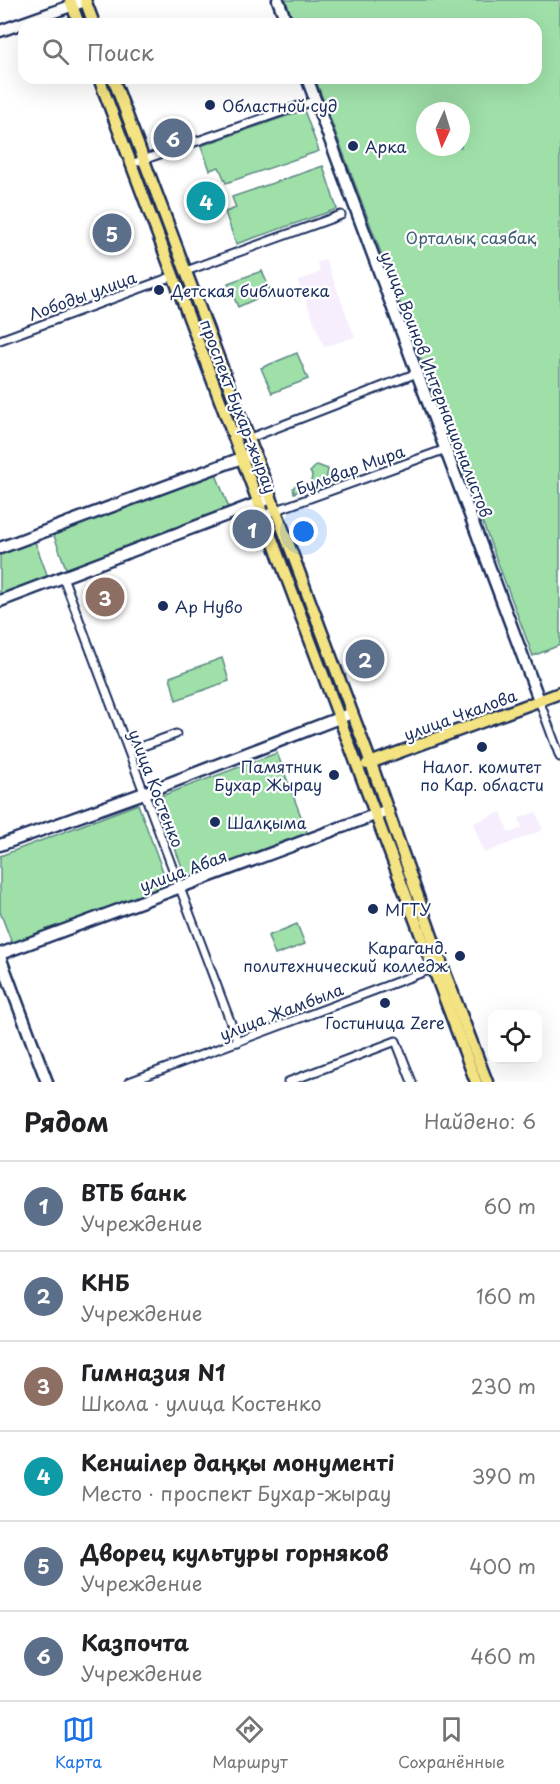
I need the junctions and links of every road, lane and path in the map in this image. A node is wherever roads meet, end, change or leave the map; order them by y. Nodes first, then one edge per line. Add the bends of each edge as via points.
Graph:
1 (278, 0) edge
2 (85, 1) edge
3 (71, 3) edge
4 (58, 5) edge
5 (29, 18) edge
6 (77, 18) edge
7 (92, 18) edge
8 (285, 18) edge
9 (18, 23) edge
10 (0, 31) edge
11 (101, 84) edge
12 (115, 84) edge
13 (309, 84) edge
14 (316, 100) junction
15 (143, 160) junction
16 (131, 164) junction
17 (341, 215) dead end
18 (186, 271) junction
19 (174, 276) junction
20 (0, 340) edge
21 (417, 373) junction
22 (250, 438) junction
23 (446, 450) junction
24 (255, 453) junction
25 (242, 458) junction
26 (271, 498) junction
27 (259, 503) junction
28 (275, 510) junction
29 (263, 515) junction
30 (0, 548) edge
31 (63, 577) junction
32 (0, 601) edge
33 (560, 693) edge
34 (539, 700) junction
35 (352, 713) junction
36 (339, 718) junction
37 (176, 734) dead end
38 (129, 751) junction
39 (560, 757) edge
40 (371, 763) junction
41 (358, 768) junction
42 (144, 793) junction
43 (388, 810) junction
44 (375, 814) junction
45 (0, 845) edge
46 (180, 887) junction
47 (0, 955) edge
48 (438, 966) junction
49 (238, 1041) junction
50 (47, 1082) edge
51 (129, 1082) edge
52 (288, 1082) edge
53 (412, 1082) edge
54 (476, 1082) edge
55 (487, 1082) edge

1 - 8 main road
2 - 3 main road
2 - 7 main road
3 - 4 main road
3 - 6 main road
4 - 5 main road
9 - 10 main road
11 - 16 main road, проспект Бухар-жырау
12 - 15 main road, проспект Бухар-жырау
13 - 14 main road, улица Воинов Интернационалистов
14 - 15 street
14 - 21 main road, улица Воинов Интернационалистов
15 - 16 street
15 - 18 main road, проспект Бухар-жырау
16 - 19 main road, проспект Бухар-жырау
17 - 18 street
18 - 22 main road, проспект Бухар-жырау
19 - 20 street, Лободы улица
19 - 25 main road, проспект Бухар-жырау
21 - 22 street
21 - 23 main road, улица Воинов Интернационалистов
22 - 24 main road, проспект Бухар-жырау
23 - 28 street, Бульвар Мира
23 - 34 main road, улица Воинов Интернационалистов
24 - 25 main road
24 - 26 main road, проспект Бухар-жырау
25 - 27 main road, проспект Бухар-жырау
25 - 30 main road
26 - 27 main road
26 - 28 main road, проспект Бухар-жырау
27 - 29 main road, проспект Бухар-жырау
27 - 31 main road
28 - 29 street, Бульвар Мира
28 - 35 main road, проспект Бухар-жырау
29 - 36 main road, проспект Бухар-жырау
31 - 32 main road
31 - 38 street, улица Костенко
33 - 34 main road, улица Чкалова
34 - 39 street
34 - 40 main road, улица Чкалова
35 - 36 main road
35 - 40 main road, проспект Бухар-жырау
36 - 41 main road, проспект Бухар-жырау
36 - 42 main road
37 - 38 street
38 - 42 street, улица Костенко
40 - 41 main road, улица Чкалова
40 - 43 main road, проспект Бухар-жырау
41 - 44 main road, проспект Бухар-жырау
42 - 45 main road
42 - 46 street, улица Костенко
43 - 44 main road, улица Абая
43 - 48 main road, проспект Бухар-жырау
44 - 46 main road, улица Абая
44 - 48 main road, проспект Бухар-жырау
46 - 47 main road, улица Абая
46 - 49 street, улица Костенко
47 - 50 main road
48 - 49 street, улица Жамбыла
48 - 54 main road, проспект Бухар-жырау
48 - 55 main road, проспект Бухар-жырау
49 - 51 street, улица Жамбыла
52 - 53 street via 396,1041

